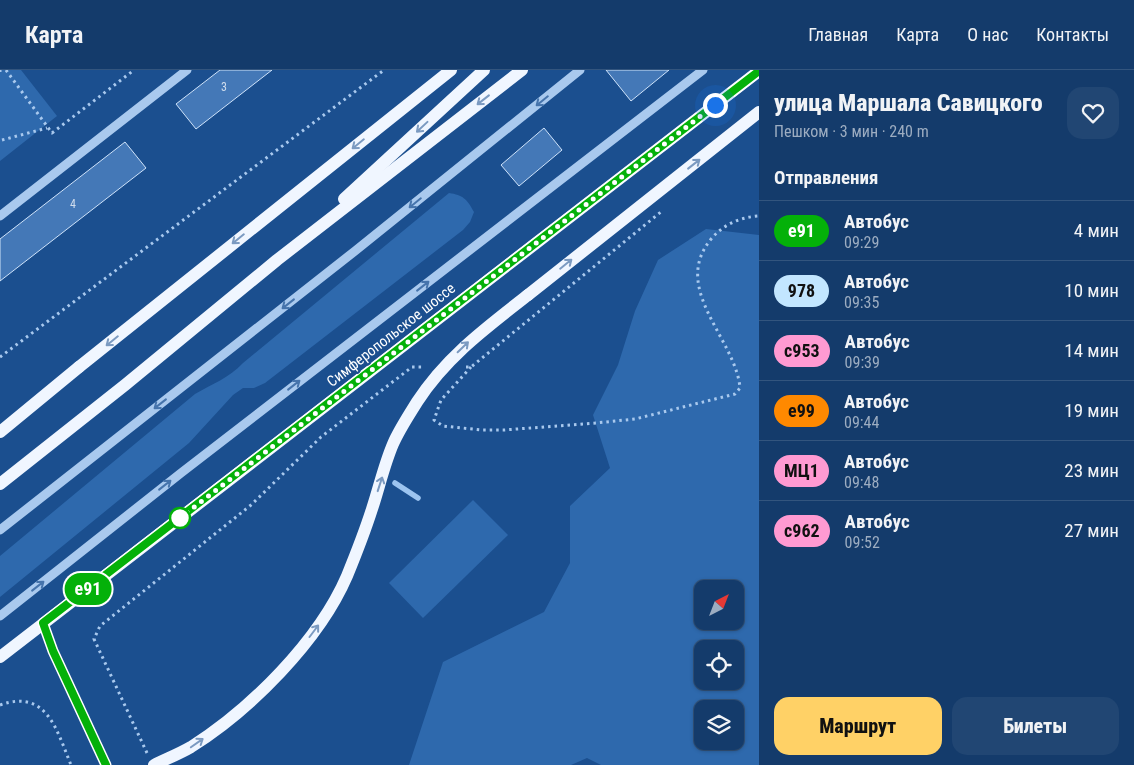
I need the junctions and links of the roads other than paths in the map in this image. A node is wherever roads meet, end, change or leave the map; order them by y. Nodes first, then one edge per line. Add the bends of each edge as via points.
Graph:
1 (187, 70) edge
2 (451, 70) edge
3 (484, 70) edge
4 (522, 70) edge
5 (580, 70) edge
6 (702, 70) edge
7 (759, 71) edge
8 (759, 112) edge
9 (0, 216) edge
10 (278, 260) junction
11 (0, 432) edge
12 (0, 484) edge
13 (0, 530) edge
14 (0, 616) edge
15 (43, 623) junction
16 (0, 657) edge
17 (151, 760) edge
18 (106, 765) edge

1 - 9 street
2 -> 11 main road, bridge
3 -> 10 main road
4 -> 10 main road
5 -> 13 street
14 -> 6 street via 181,472
7 - 15 main road, Симферопольское шоссе
17 -> 8 main road, bridge via 190,747 227,721 287,664 317,628 346,578 372,511 393,443 442,367 474,337
10 - 12 main road
15 - 16 main road, Симферопольское шоссе
15 - 18 street

